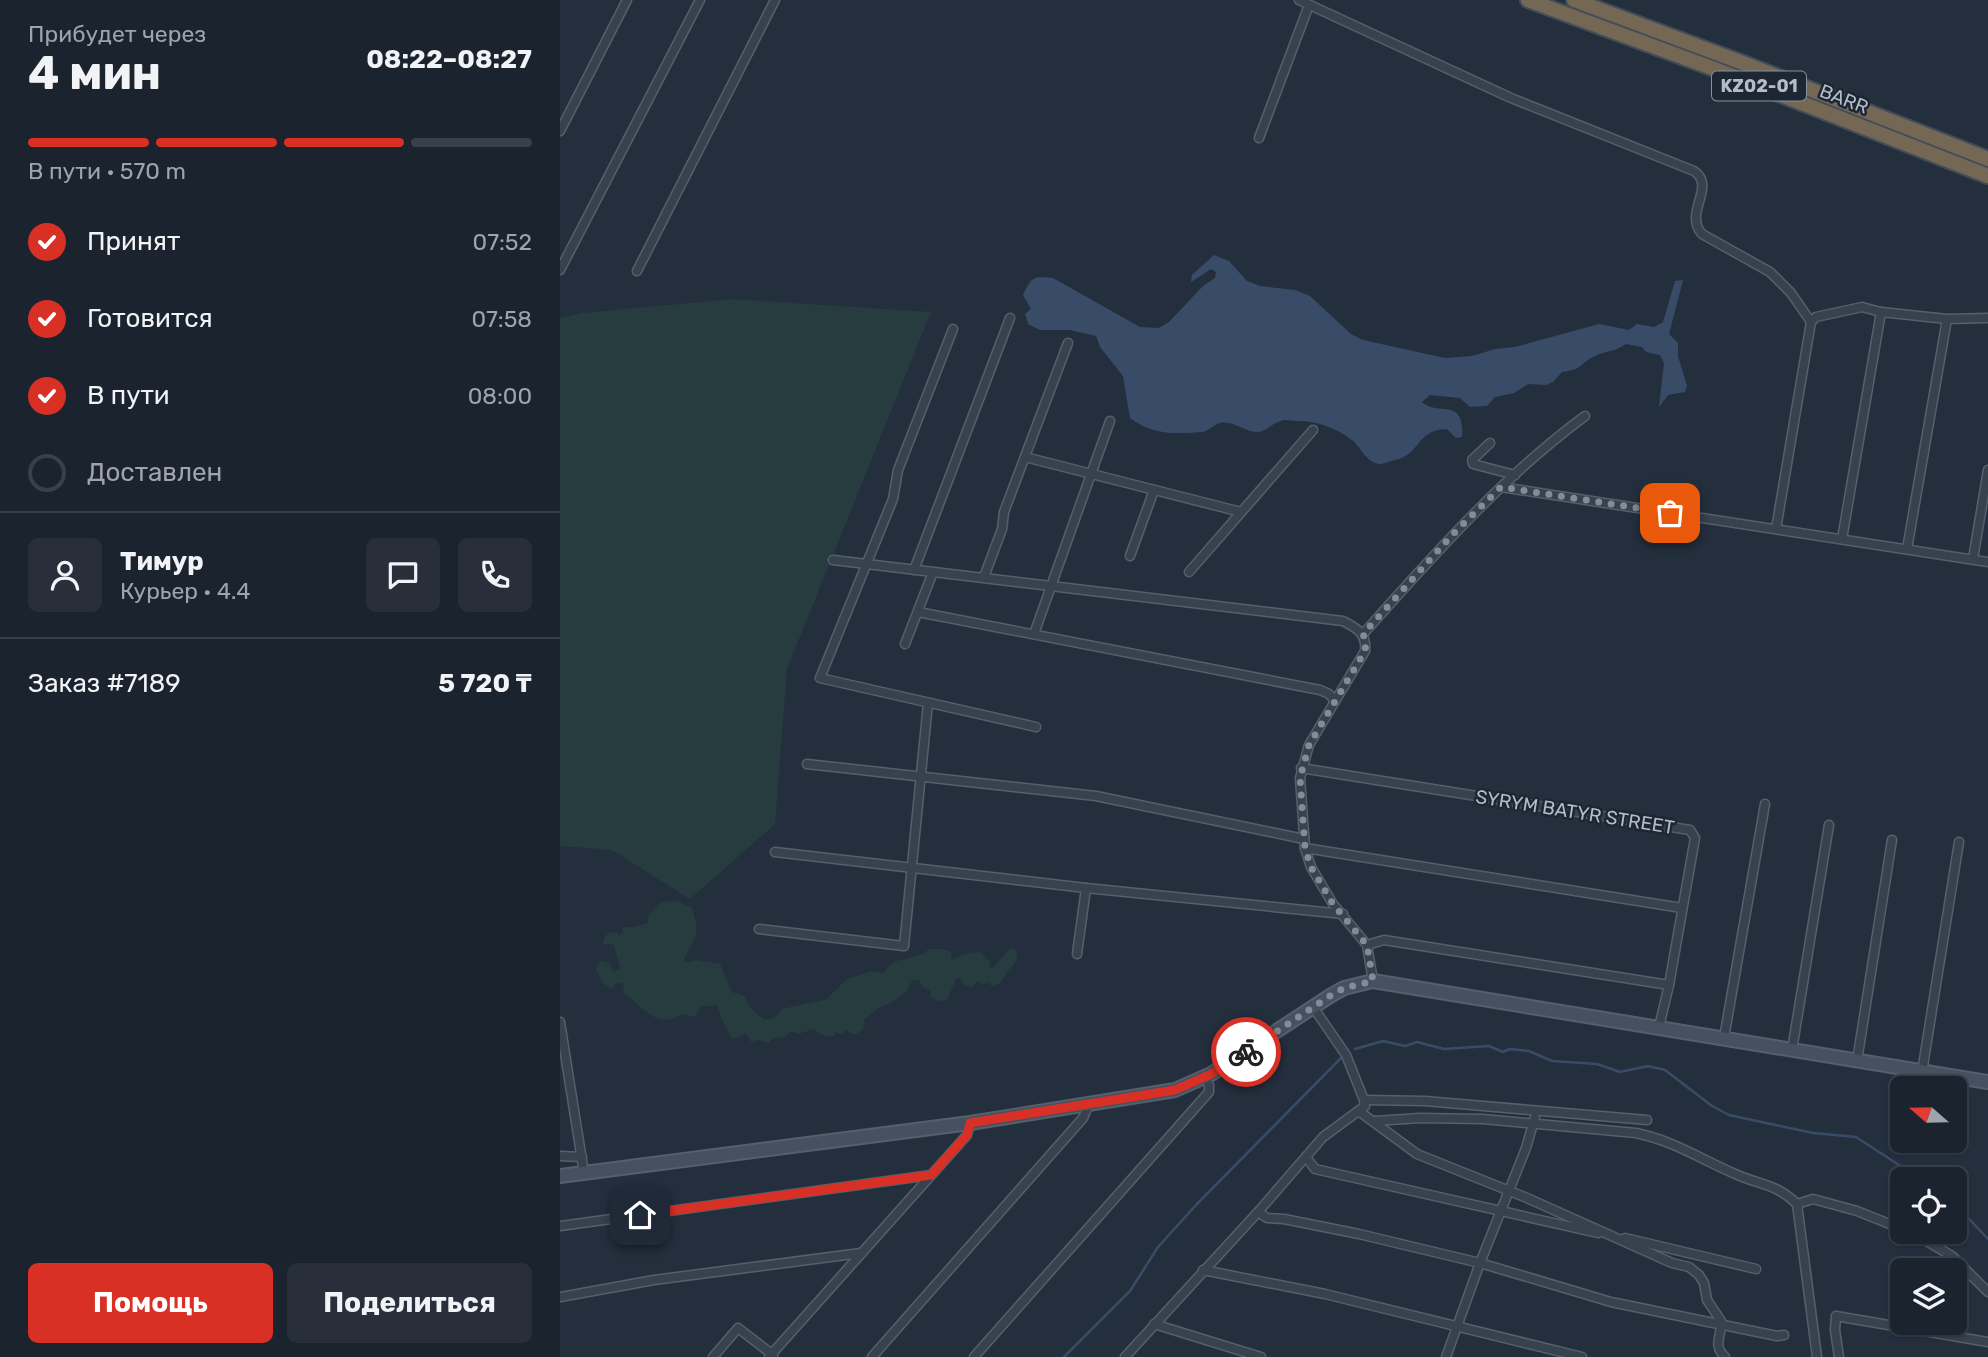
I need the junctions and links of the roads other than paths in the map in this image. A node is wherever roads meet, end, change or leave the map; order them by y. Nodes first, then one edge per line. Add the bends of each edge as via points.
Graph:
1 (626, 0) edge
2 (700, 0) edge
3 (775, 0) edge
4 (1299, 0) edge
5 (1528, 0) edge
6 (1574, 0) edge
7 (1309, 5) junction
8 (560, 131) edge
9 (1259, 138) dead end
10 (1988, 159) edge
11 (1988, 176) edge
12 (560, 271) edge
13 (637, 271) dead end
14 (1881, 312) junction
15 (1010, 318) dead end
16 (1988, 318) edge
17 (1947, 319) junction
18 (1811, 321) junction
19 (953, 329) dead end
20 (1068, 343) dead end
21 (1585, 416) dead end
22 (1110, 421) dead end
23 (1313, 430) dead end
24 (1490, 443) dead end
25 (1025, 457) junction
26 (1988, 470) edge
27 (1091, 474) junction
28 (1515, 475) junction
29 (1501, 487) junction
30 (1154, 490) junction
31 (1241, 512) junction
32 (1776, 529) junction
33 (1842, 539) junction
34 (1907, 549) junction
35 (1130, 556) dead end
36 (1973, 559) junction
37 (833, 560) dead end
38 (1988, 562) edge
39 (867, 564) junction
40 (914, 570) junction
41 (933, 572) junction
42 (1189, 572) dead end
43 (985, 577) junction
44 (1051, 586) junction
45 (918, 612) junction
46 (1034, 634) junction
47 (1363, 634) junction
48 (905, 644) dead end
49 (1335, 701) junction
50 (928, 703) junction
51 (1036, 727) dead end
52 (807, 764) dead end
53 (1301, 768) junction
54 (921, 775) junction
55 (1765, 804) dead end
56 (1829, 825) dead end
57 (1892, 839) dead end
58 (1958, 842) dead end
59 (1305, 844) junction
60 (775, 852) dead end
61 (912, 868) junction
62 (1086, 888) junction
63 (1682, 908) junction
64 (1343, 914) junction
65 (759, 929) dead end
66 (1367, 945) junction
67 (1077, 954) dead end
68 (1373, 981) junction
69 (1669, 985) junction
70 (1313, 1007) junction
71 (560, 1022) edge
72 (1659, 1027) junction
73 (1724, 1038) junction
74 (1792, 1050) junction
75 (1857, 1061) junction
76 (1922, 1072) junction
77 (1205, 1077) junction
78 (1988, 1081) edge
79 (1364, 1100) junction
80 (1089, 1104) junction
81 (1535, 1109) junction
82 (1360, 1112) junction
83 (1647, 1120) dead end
84 (1375, 1121) junction
85 (1535, 1122) junction
86 (970, 1123) junction
87 (560, 1156) edge
88 (582, 1157) junction
89 (1306, 1157) junction
90 (584, 1173) junction
91 (931, 1175) junction
92 (560, 1177) edge
93 (1509, 1191) junction
94 (1797, 1203) junction
95 (1500, 1211) junction
96 (1258, 1212) junction
97 (1890, 1223) edge
98 (560, 1226) edge
99 (1609, 1234) junction
100 (1932, 1244) edge
101 (861, 1253) junction
102 (1480, 1263) junction
103 (1756, 1269) dead end
104 (1203, 1270) junction
105 (1988, 1292) edge
106 (560, 1297) edge
107 (1721, 1323) junction
108 (1154, 1324) junction
109 (1457, 1326) junction
110 (1784, 1335) dead end
111 (1988, 1342) edge
112 (772, 1356) edge
113 (713, 1357) edge
114 (872, 1357) edge
115 (974, 1357) edge
116 (1125, 1357) edge
117 (1261, 1357) edge
118 (1446, 1357) edge
119 (1582, 1357) edge
120 (1725, 1357) edge
121 (1817, 1357) edge
122 (1839, 1357) edge

1 - 8 street
2 - 12 street
3 - 13 street
4 - 7 street
5 - 11 highway, BARR / KZ02-01
6 - 10 highway, BARR / KZ02-01
7 - 9 street
7 - 18 street via 1511,98 1695,171 1704,185 1696,227 1770,272
14 - 17 street
14 - 18 street via 1862,307
14 - 33 street
15 - 40 street
16 - 17 street
17 - 34 street
18 - 32 street
19 - 39 street
20 - 25 street
21 - 28 street
22 - 27 street
23 - 31 street
24 - 28 street via 1472,460 1474,464
25 - 27 street
25 - 43 street
26 - 36 street
27 - 30 street
27 - 44 street
28 - 29 street
29 - 32 street
29 - 47 street
30 - 31 street
30 - 35 street
31 - 42 street
32 - 33 street
33 - 34 street
34 - 36 street
36 - 38 street
37 - 39 street
39 - 40 street
39 - 50 street via 820,678
40 - 41 street
41 - 43 street
41 - 45 street
43 - 44 street
44 - 46 street
44 - 47 street via 1343,621
45 - 46 street
45 - 48 street
46 - 49 street via 1320,690
47 - 49 street via 1365,651
49 - 53 street
50 - 51 street
50 - 54 street
52 - 54 street
53 - 59 street
53 - 63 street, SYRYM BATYR STREET via 1690,830 1695,838
54 - 59 street via 1096,796
54 - 61 street
55 - 73 street
56 - 74 street
57 - 75 street
58 - 76 street
59 - 63 street
59 - 64 street via 1311,867
60 - 61 street
61 - 62 street
61 - 65 street via 904,946
62 - 64 street
62 - 67 street
63 - 69 street, SYRYM BATYR STREET
64 - 66 street
66 - 68 street
66 - 69 street via 1384,940
68 - 70 main road via 1344,988
68 - 72 main road
69 - 72 street, SYRYM BATYR STREET
70 - 77 main road
70 - 79 street via 1346,1055
71 - 88 street
72 - 73 main road
73 - 74 main road
74 - 75 main road
75 - 76 main road
76 - 78 main road
77 - 80 main road via 1175,1090
77 - 115 street via 1209,1092
79 - 81 street
79 - 82 street
80 - 86 main road
80 - 114 street via 1083,1118
81 - 83 street
81 - 85 street
82 - 84 street
82 - 89 street via 1323,1137
84 - 85 street via 1443,1117
84 - 93 street via 1416,1154
85 - 93 street
85 - 94 street via 1655,1137 1736,1175 1785,1191
86 - 90 main road
86 - 91 street via 967,1135
87 - 88 street
88 - 90 street
89 - 95 street via 1315,1168
89 - 96 street
90 - 92 main road
91 - 98 street
91 - 101 street
93 - 95 street
93 - 99 street
94 - 97 street via 1813,1199
94 - 121 street
95 - 99 street
95 - 102 street
96 - 102 street via 1267,1218
96 - 104 street
99 - 103 street
99 - 107 street via 1695,1270
100 - 105 street via 1952,1256
101 - 106 street
101 - 112 street
102 - 107 street via 1611,1302
102 - 109 street
104 - 108 street
104 - 109 street
107 - 110 street
107 - 120 street via 1717,1342
108 - 116 street
108 - 117 street
109 - 118 street
109 - 119 street
111 - 122 street via 1836,1316
112 - 113 street via 738,1328

